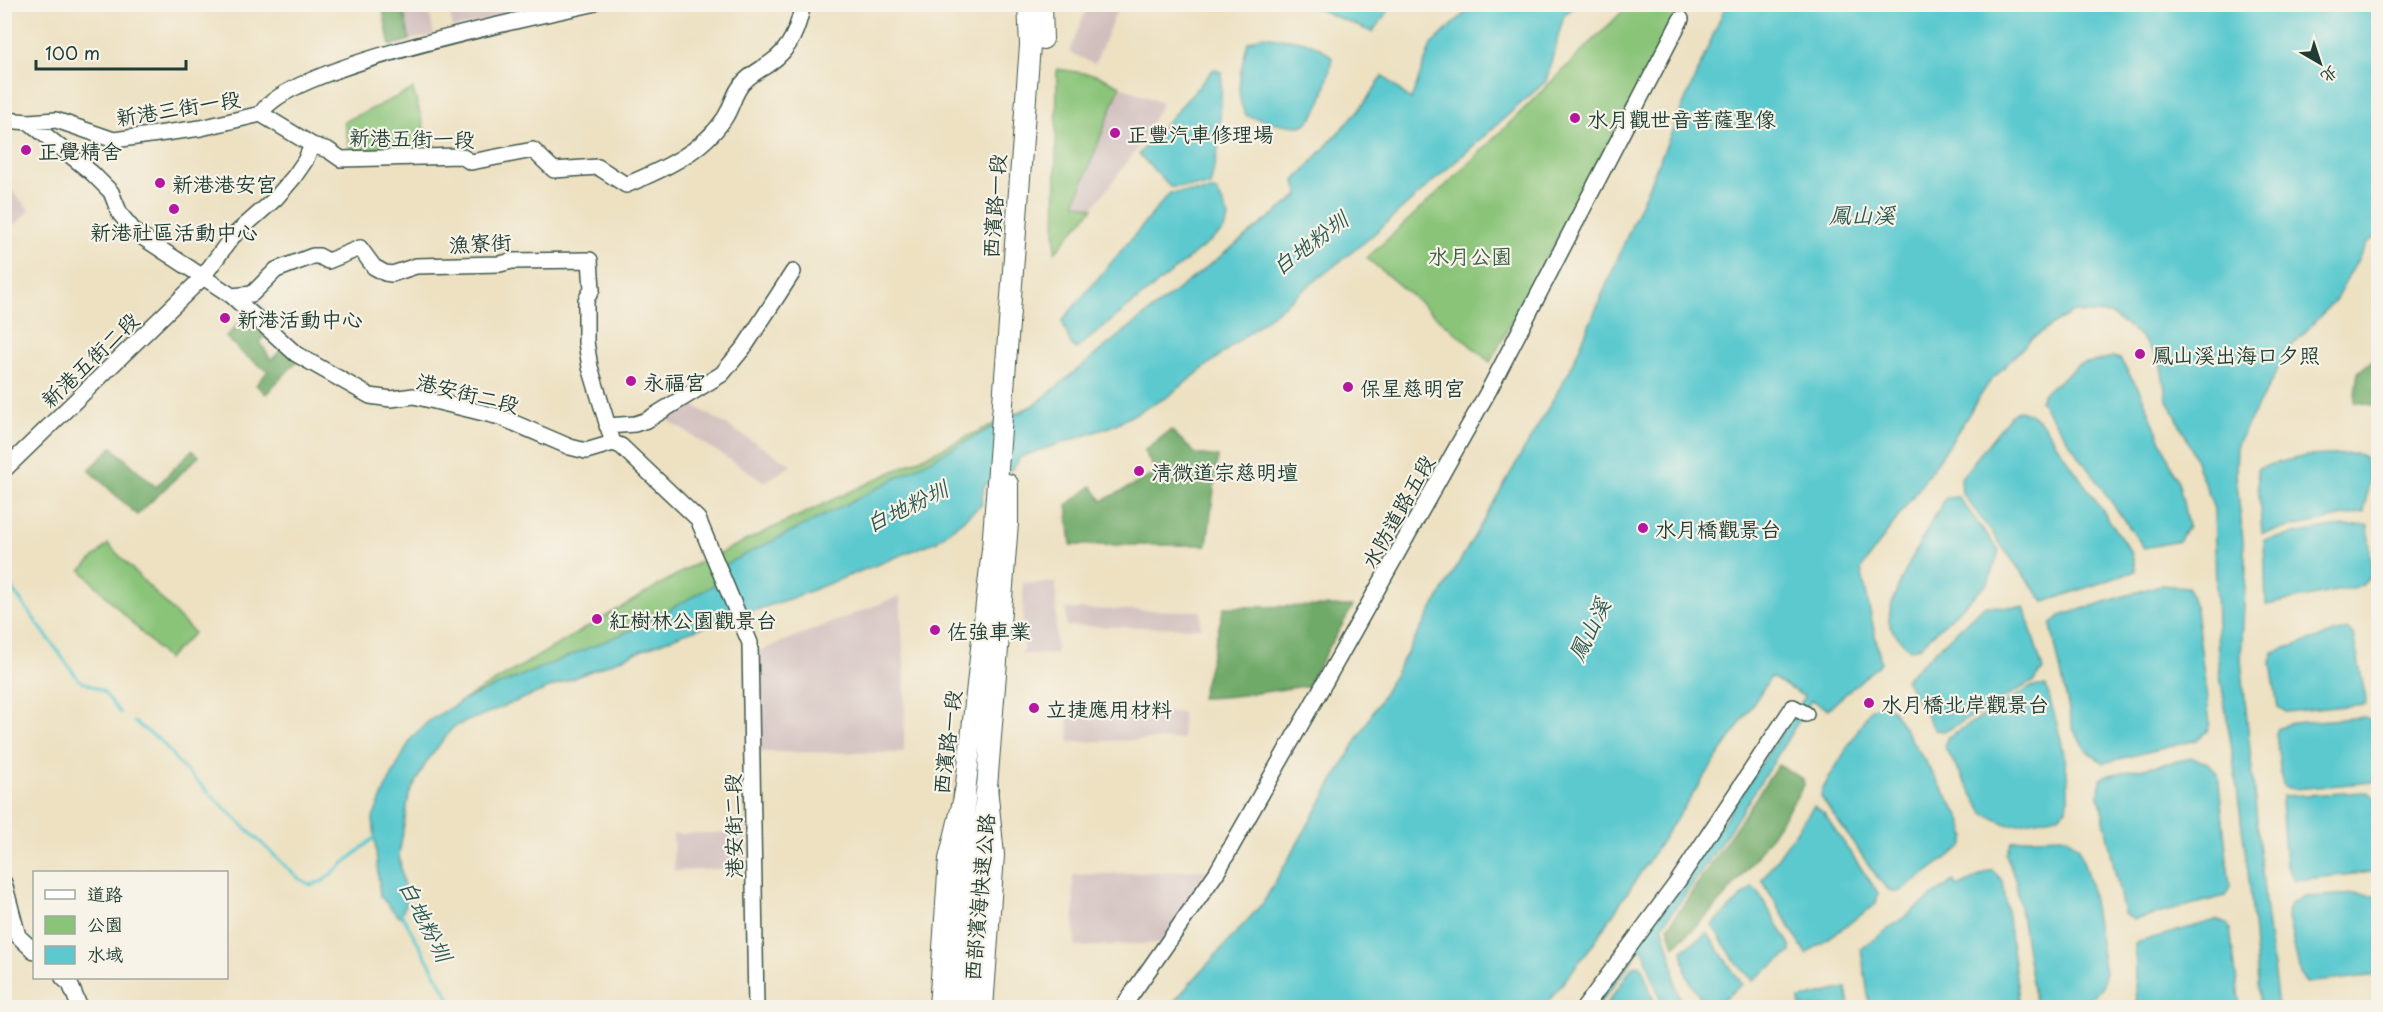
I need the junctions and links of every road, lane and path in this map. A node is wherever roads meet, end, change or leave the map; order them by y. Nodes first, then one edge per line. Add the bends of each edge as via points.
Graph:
1 (592, 4) edge
2 (803, 4) edge
3 (1028, 4) edge
4 (1042, 4) edge
5 (1681, 19) dead end
6 (261, 114) junction
7 (4, 120) edge
8 (29, 122) junction
9 (312, 145) junction
10 (793, 272) dead end
11 (202, 278) junction
12 (232, 296) junction
13 (607, 426) junction
14 (613, 443) junction
15 (4, 470) edge
16 (1003, 481) junction
17 (1806, 714) dead end
18 (987, 787) junction
19 (965, 793) junction
20 (4, 884) edge
21 (33, 950) edge
22 (64, 979) edge
23 (80, 1008) edge
24 (756, 1008) edge
25 (939, 1008) edge
26 (950, 1008) edge
27 (968, 1008) edge
28 (983, 1008) edge
29 (1122, 1008) edge
30 (1584, 1008) edge

1 - 6 street, 新港三街一段 via 447,37 360,62 287,91 264,107
2 - 9 street, 新港五街一段 via 791,41 778,57 743,82 725,118 708,138 667,168 626,185 598,167 554,170 533,150 471,162 461,156 341,159
3 - 16 main road, 西濱路一段 via 1030,45 1001,411
4 - 16 main road, 西濱路一段 via 1043,50 1017,388
5 - 29 street, 水防道路五段 via 1494,380 1342,652 1217,872
6 - 8 street, 新港三街一段 via 201,128 114,140 56,120
6 - 9 street
7 - 8 street, 新港三街一段
8 - 11 street, 港安街二段 via 111,192 120,214 136,233
9 - 11 street via 294,177 232,237
10 - 13 street via 722,374 647,420
11 - 12 street, 港安街二段
11 - 15 street, 新港五街二段
12 - 13 street, 漁寮街 via 252,294 276,270 309,257 319,256 328,261 360,248 376,269 392,273 416,266 590,260 592,289 586,300 586,342
12 - 14 street, 港安街二段 via 296,354 370,396 414,396 500,417 586,451
13 - 14 street, 漁寮街
14 - 24 street, 港安街二段 via 621,446 698,519 750,643
16 - 18 main road, 西濱路一段 via 1008,523
16 - 19 main road, 西濱路一段
17 - 30 street via 1793,707 1678,881
18 - 27 highway, 西部濱海快速公路
18 - 28 main road, 西濱路一段 via 994,855
19 - 25 main road, 西濱路一段 via 949,859
19 - 26 highway, 西部濱海快速公路
20 - 21 street via 18,936
22 - 23 street

